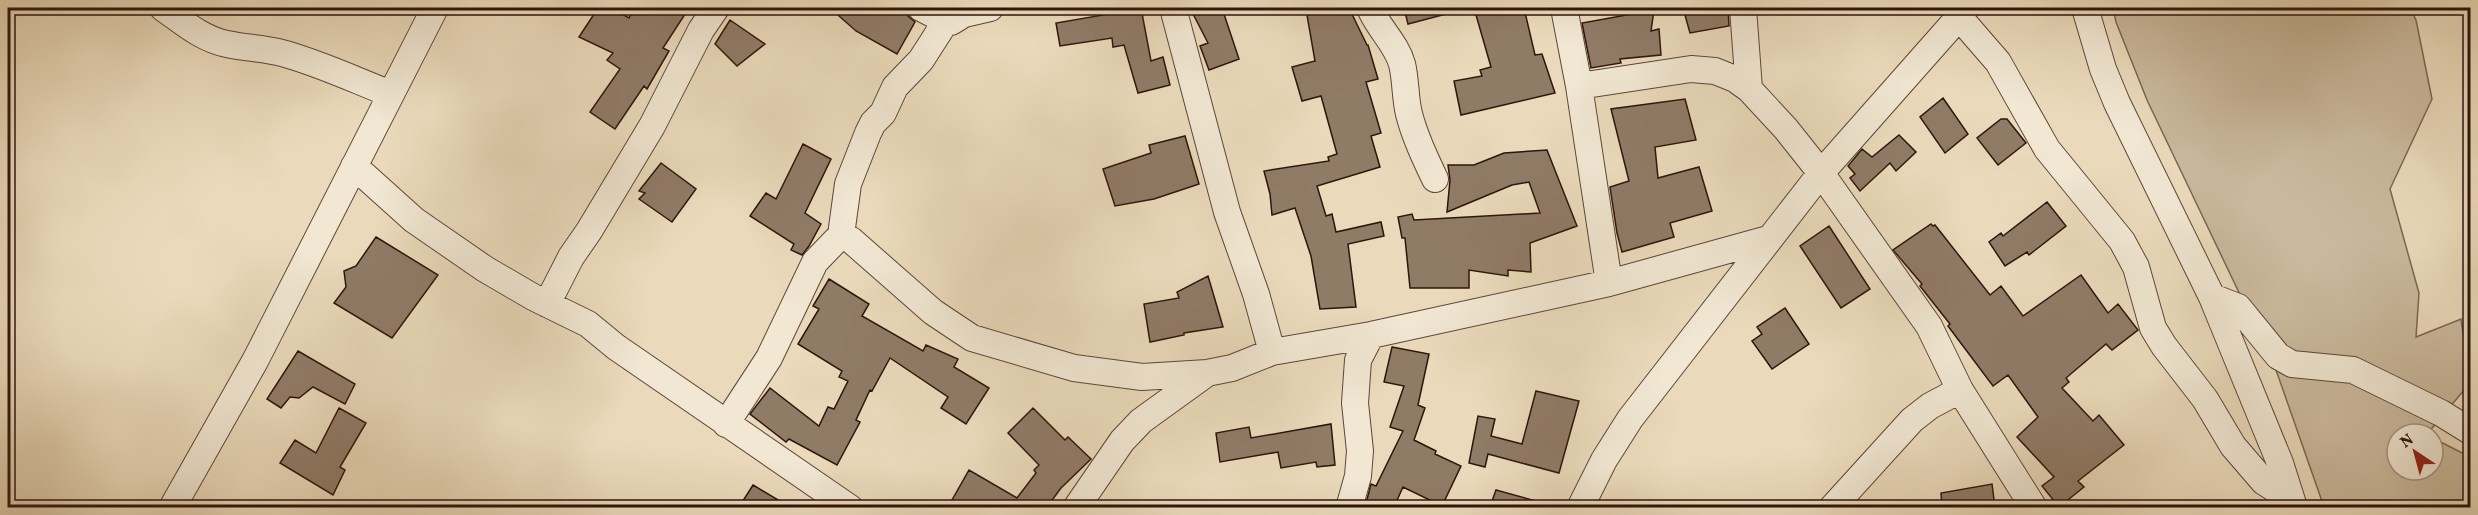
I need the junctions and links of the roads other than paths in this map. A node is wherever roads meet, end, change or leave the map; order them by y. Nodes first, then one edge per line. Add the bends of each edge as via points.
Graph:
1 (163, 8) edge
2 (435, 8) edge
3 (716, 8) edge
4 (921, 8) edge
5 (990, 8) edge
6 (1173, 8) edge
7 (1370, 8) edge
8 (1564, 8) edge
9 (1743, 8) edge
10 (2085, 8) edge
11 (1962, 12) edge
12 (946, 21) junction
13 (1579, 86) junction
14 (1749, 89) junction
15 (391, 94) junction
16 (354, 166) junction
17 (1821, 173) junction
18 (1436, 178) dead end
19 (841, 235) junction
20 (1768, 239) junction
21 (1609, 283) junction
22 (2212, 297) junction
23 (547, 304) junction
24 (1371, 335) junction
25 (1272, 352) junction
26 (1207, 373) junction
27 (1960, 390) junction
28 (726, 424) junction
29 (2470, 431) edge
30 (2293, 503) edge
31 (172, 507) edge
32 (850, 507) edge
33 (1076, 507) edge
34 (1349, 507) edge
35 (1580, 507) edge
36 (1832, 507) edge
37 (2034, 507) edge

1 - 15 street via 210,39 282,53
2 - 15 street
3 - 23 street
4 - 12 street
5 - 12 street
6 - 25 street via 1227,212
7 - 18 street via 1402,65 1416,138
8 - 13 street
9 - 14 street
10 - 22 street via 2117,103
11 - 17 street
11 - 30 street via 1998,62 2048,149 2122,241 2136,267 2153,328 2164,346 2205,399 2233,446 2264,482
12 - 19 street via 921,60 895,87 884,113 868,132 848,184
13 - 14 street via 1691,69 1715,71
13 - 21 street
14 - 17 street
15 - 16 street
16 - 23 street via 414,220 485,269
16 - 31 street via 255,361
17 - 20 street
17 - 27 street via 1929,326
19 - 26 street via 933,312 972,338 1092,372 1142,377
19 - 28 street via 815,262 769,358
20 - 21 street
20 - 35 street via 1630,419
21 - 24 street
22 - 29 street via 2238,307 2278,356 2292,364 2353,370
22 - 30 street
23 - 28 street via 588,324
24 - 25 street
24 - 34 street via 1358,360 1355,403 1360,451
25 - 26 street
26 - 33 street via 1141,421 1122,441
27 - 36 street via 1912,420
27 - 37 street
28 - 32 street

